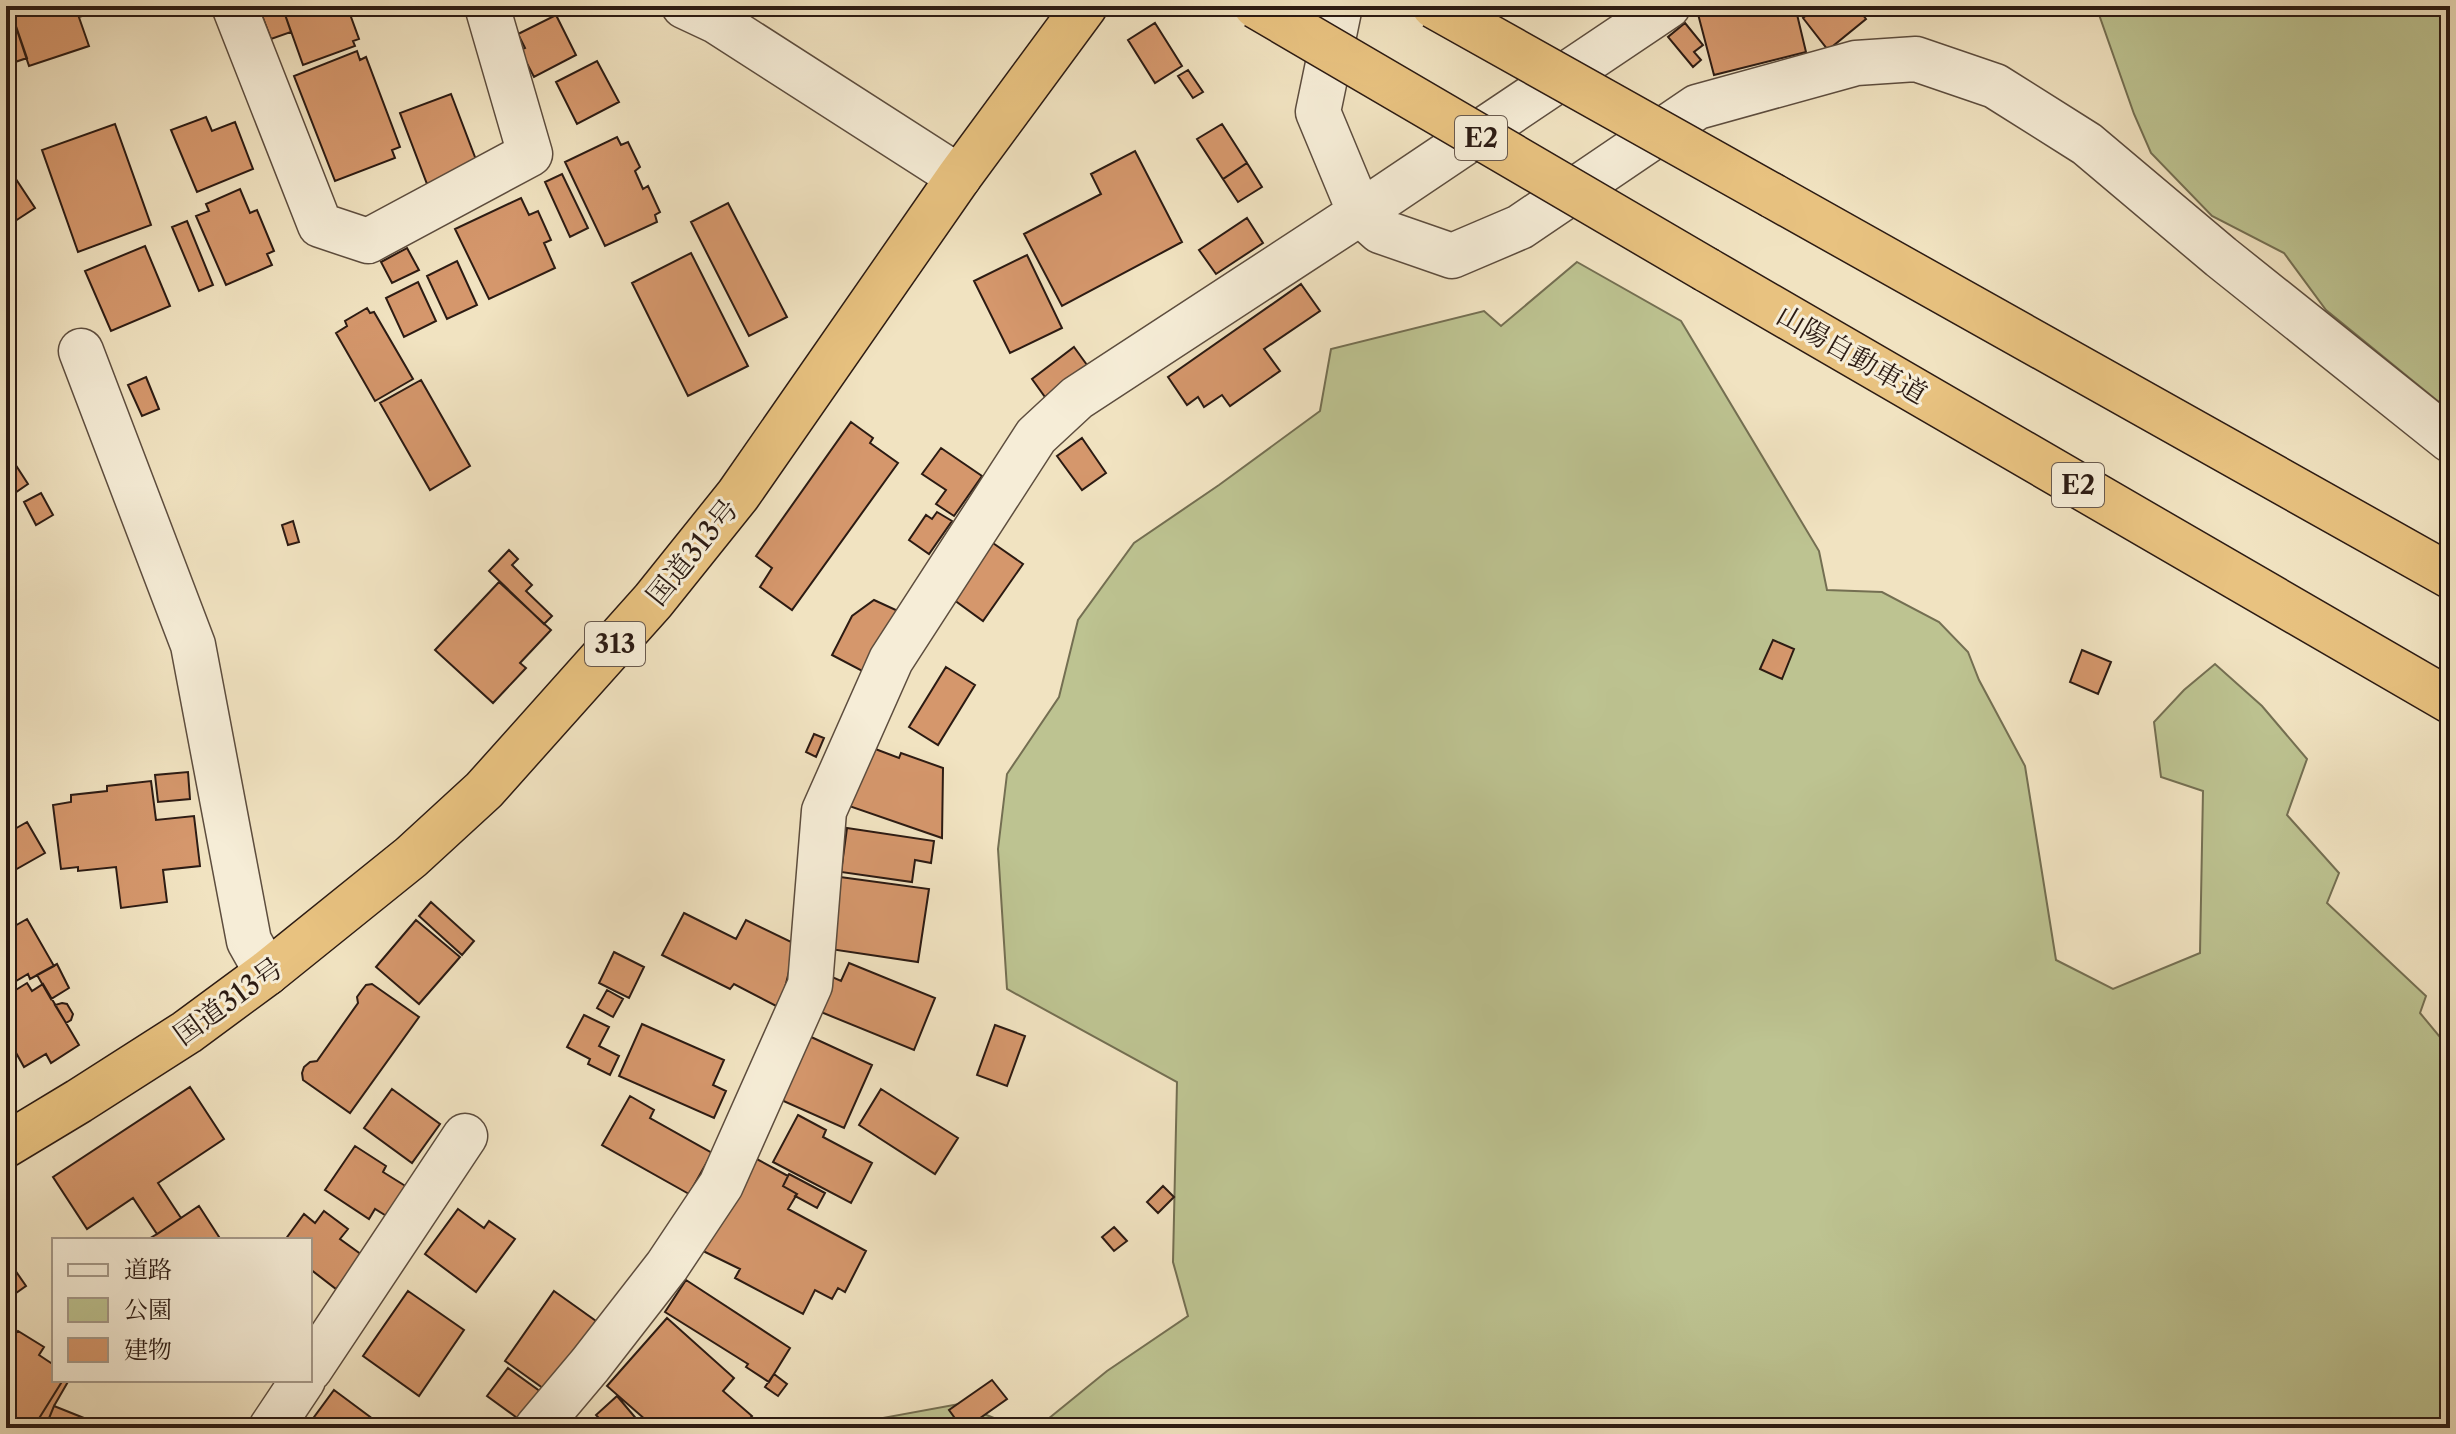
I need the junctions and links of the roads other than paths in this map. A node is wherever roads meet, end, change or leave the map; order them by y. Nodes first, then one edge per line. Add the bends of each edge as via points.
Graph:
1 (234, 6) edge
2 (487, 6) edge
3 (684, 6) edge
4 (1085, 6) edge
5 (1256, 6) edge
6 (1340, 6) edge
7 (1434, 6) edge
8 (1668, 6) edge
9 (959, 177) junction
10 (1360, 213) junction
11 (81, 351) dead end
12 (2450, 440) edge
13 (2450, 576) edge
14 (2450, 701) edge
15 (267, 973) junction
16 (465, 1136) dead end
17 (6, 1145) edge
18 (312, 1366) edge
19 (302, 1382) edge
20 (271, 1428) edge
21 (537, 1428) edge

1 - 2 street via 320,225 368,241 530,154
3 - 9 street via 716,21
4 - 9 highway, 国道313号 / 313
5 - 14 highway, 山陽自動車道 / E2, bridge
6 - 10 street via 1318,112
7 - 13 highway, bridge
8 - 10 street
9 - 15 highway, 国道313号 / 313 via 738,495 653,601 484,790
10 - 12 street via 1380,231 1452,256 1520,227 1697,107 1856,63 1916,59 1995,86 2087,144
10 - 21 street via 1077,398 1036,436 891,660 824,811 810,985 721,1185 667,1266
11 - 15 street via 193,645 249,941
15 - 17 highway, 国道313号 / 313 via 187,1032
16 - 18 street
19 - 20 street

